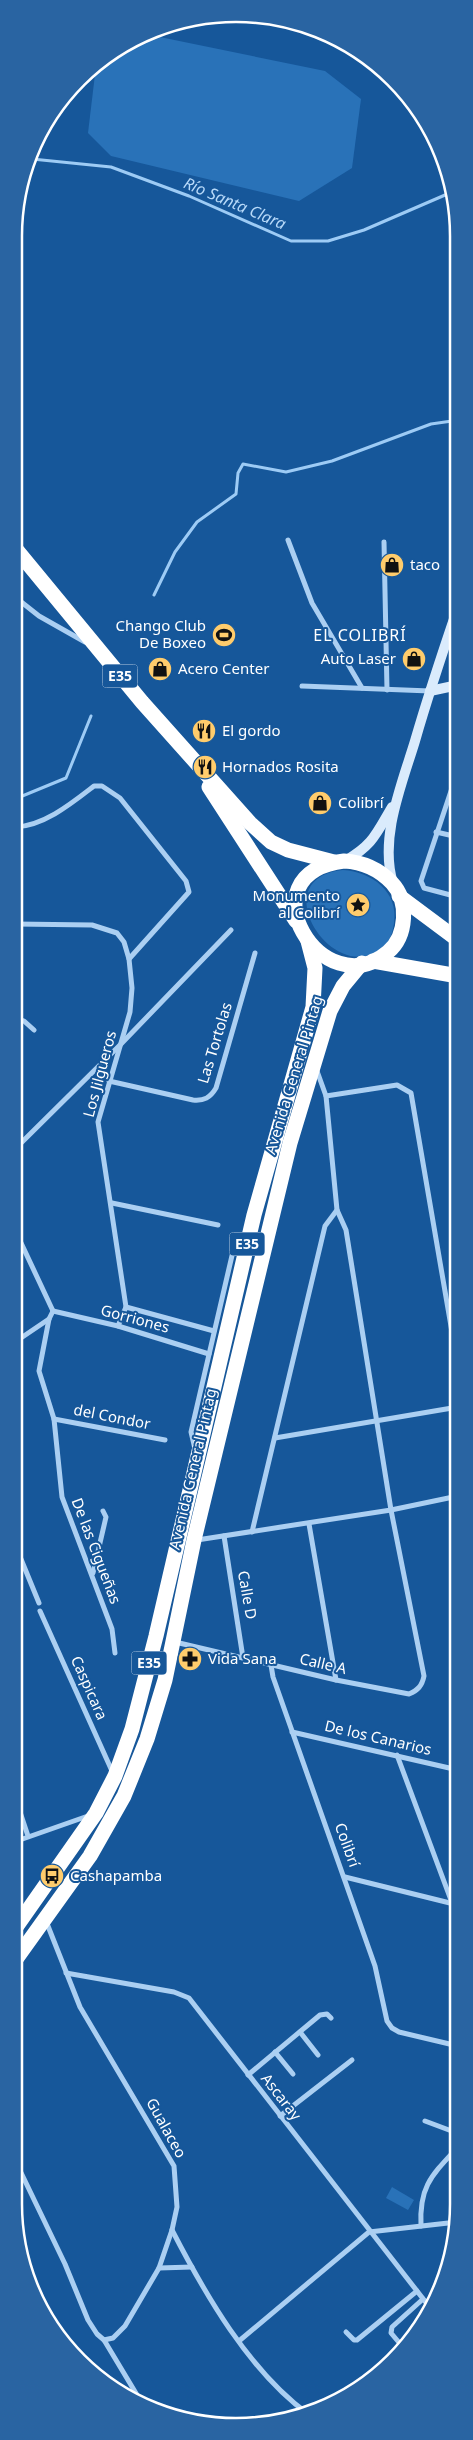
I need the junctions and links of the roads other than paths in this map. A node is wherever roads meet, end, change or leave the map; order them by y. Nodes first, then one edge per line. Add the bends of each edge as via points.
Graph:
1 (288, 540) dead end
2 (384, 542) dead end
3 (22, 556) edge
4 (22, 603) edge
5 (450, 631) edge
6 (99, 650) junction
7 (450, 684) edge
8 (302, 686) dead end
9 (362, 688) junction
10 (387, 690) junction
11 (430, 691) junction
12 (197, 766) junction
13 (450, 795) edge
14 (397, 800) junction
15 (22, 826) edge
16 (436, 832) junction
17 (450, 835) edge
18 (339, 862) junction
19 (396, 890) junction
20 (450, 895) edge
21 (296, 921) junction
22 (22, 924) edge
23 (231, 930) dead end
24 (450, 934) edge
25 (308, 941) junction
26 (255, 953) dead end
27 (129, 959) junction
28 (367, 962) junction
29 (450, 975) edge
30 (22, 1020) edge
31 (34, 1030) dead end
32 (121, 1044) junction
33 (317, 1056) junction
34 (109, 1081) junction
35 (326, 1096) junction
36 (22, 1142) edge
37 (112, 1203) junction
38 (337, 1210) junction
39 (218, 1225) dead end
40 (250, 1229) junction
41 (22, 1245) edge
42 (126, 1307) junction
43 (53, 1311) junction
44 (49, 1318) junction
45 (450, 1320) edge
46 (118, 1326) junction
47 (214, 1331) junction
48 (22, 1337) edge
49 (209, 1354) junction
50 (450, 1408) edge
51 (54, 1419) junction
52 (376, 1419) junction
53 (275, 1438) junction
54 (165, 1440) dead end
55 (197, 1456) junction
56 (450, 1498) edge
57 (391, 1510) junction
58 (103, 1511) dead end
59 (309, 1524) junction
60 (252, 1532) junction
61 (224, 1536) junction
62 (194, 1540) junction
63 (22, 1562) edge
64 (93, 1573) junction
65 (39, 1603) dead end
66 (40, 1611) dead end
67 (173, 1642) junction
68 (115, 1653) dead end
69 (243, 1658) junction
70 (271, 1665) junction
71 (336, 1680) junction
72 (292, 1732) junction
73 (397, 1755) junction
74 (450, 1768) edge
75 (115, 1776) junction
76 (96, 1813) junction
77 (22, 1818) edge
78 (28, 1836) junction
79 (22, 1839) edge
80 (345, 1877) junction
81 (450, 1891) edge
82 (450, 1903) edge
83 (22, 1919) edge
84 (45, 1919) junction
85 (22, 1951) edge
86 (66, 1972) junction
87 (331, 2018) dead end
88 (300, 2032) junction
89 (450, 2044) edge
90 (275, 2052) junction
91 (318, 2055) dead end
92 (352, 2060) dead end
93 (293, 2074) dead end
94 (248, 2075) junction
95 (280, 2116) junction
96 (425, 2121) dead end
97 (450, 2130) edge
98 (450, 2156) edge
99 (22, 2175) edge
100 (450, 2223) edge
101 (421, 2226) junction
102 (172, 2230) junction
103 (369, 2232) junction
104 (159, 2268) junction
105 (192, 2268) junction
106 (416, 2291) junction
107 (423, 2299) junction
108 (426, 2302) edge
109 (346, 2332) dead end
110 (104, 2340) junction
111 (239, 2341) junction
112 (399, 2342) edge
113 (135, 2392) edge
114 (300, 2408) edge

1 - 9 street via 314,607
2 - 10 street
3 - 6 highway, E35
4 - 6 street via 39,616
5 - 11 main road
6 - 12 highway, E35
7 - 11 main road
8 - 9 street
9 - 10 street
10 - 11 street
11 - 14 main road
12 - 18 highway, E35 via 271,842 288,850
12 - 21 highway, E35 via 222,811
13 - 16 street
14 - 18 main road via 371,843
14 - 19 main road via 390,845 390,870
15 - 27 street via 38,822 94,786 102,786 120,798 186,881 188,888 186,897
16 - 17 street
16 - 20 street via 421,878 424,888
18 - 19 highway, E35 via 370,867
18 - 21 highway, E35 via 314,871 298,889 294,900
19 - 24 highway
19 - 28 highway, E35 via 403,913 399,940 388,952
21 - 25 highway, E35
22 - 27 street, Los Jilgueros via 92,925 107,929 117,933 124,942
23 - 32 street
25 - 28 highway, E35 via 319,953 334,961 350,964
25 - 40 highway, Avenida General Pintag / E35 via 315,968 313,1007
26 - 34 street, Las Tortolas via 212,1095 193,1100
27 - 32 street, Los Jilgueros via 130,1012
28 - 29 highway
28 - 33 highway, Avenida General Pintag / E35 via 338,994
30 - 31 street
32 - 34 street, Los Jilgueros
32 - 36 street
33 - 35 street via 318,1077
33 - 62 highway, Avenida General Pintag / E35 via 288,1152
34 - 37 street, Los Jilgueros via 98,1122
35 - 38 street
35 - 45 street via 397,1085 411,1093
37 - 39 street
37 - 42 street, Los Jilgueros
38 - 52 street via 346,1230
38 - 53 street via 325,1226
40 - 47 street via 234,1247
40 - 55 highway, Avenida General Pintag / E35
41 - 43 street
42 - 46 street
42 - 47 street
43 - 44 street, De las Cigueñas
43 - 46 street, Gorriones
44 - 48 street
44 - 51 street, De las Cigueñas via 39,1371
46 - 49 street, Gorriones
47 - 49 street
49 - 55 street via 191,1432
50 - 52 street
51 - 54 street, del Condor
51 - 64 street, De las Cigueñas via 62,1497
52 - 53 street
52 - 57 street
53 - 60 street
55 - 75 highway, Avenida General Pintag / E35 via 140,1699
56 - 57 street
57 - 59 street
57 - 71 street, Calle A via 424,1676 421,1687 409,1694
58 - 64 street via 106,1517
59 - 60 street
59 - 71 street
60 - 61 street
61 - 62 street
61 - 69 street, Calle D
62 - 67 highway, Avenida General Pintag / E35
63 - 65 street
64 - 68 street, De las Cigueñas via 112,1629
66 - 75 street, Caspicara
67 - 69 street, Calle A
67 - 84 highway, Avenida General Pintag / E35 via 152,1724 124,1796 90,1856
69 - 70 street, Calle A
70 - 71 street, Calle A
70 - 72 street, Colibrí
72 - 73 street, De los Canarios
72 - 80 street, Colibrí
73 - 74 street, De los Canarios
73 - 81 street
75 - 76 highway, Avenida General Pintag / E35
76 - 78 street
76 - 83 highway, Avenida General Pintag / E35
77 - 78 street
78 - 79 street
80 - 82 street
80 - 89 street, Colibrí via 375,1966 387,2021 399,2032
84 - 85 highway, Avenida General Pintag / E35
84 - 86 street, Gualaceo
86 - 94 street, Ascaray via 174,1992 189,1998
86 - 102 street, Gualaceo via 80,2007 174,2166 177,2207
87 - 88 street via 320,2014
88 - 90 street
88 - 91 street
90 - 93 street
90 - 94 street
92 - 95 street
94 - 95 street, Ascaray
95 - 103 street, Ascaray
96 - 97 street
98 - 101 street via 422,2194
99 - 110 street via 88,2320
100 - 101 street
101 - 103 street
102 - 104 street, Gualaceo
102 - 105 street
103 - 106 street, Ascaray
103 - 111 street
104 - 105 street
104 - 110 street, Gualaceo via 125,2326 113,2338
105 - 111 street
106 - 107 street, Ascaray
106 - 109 street via 357,2340
107 - 108 street, Ascaray
107 - 112 street via 392,2327 391,2332
110 - 113 street
111 - 114 street via 282,2393

